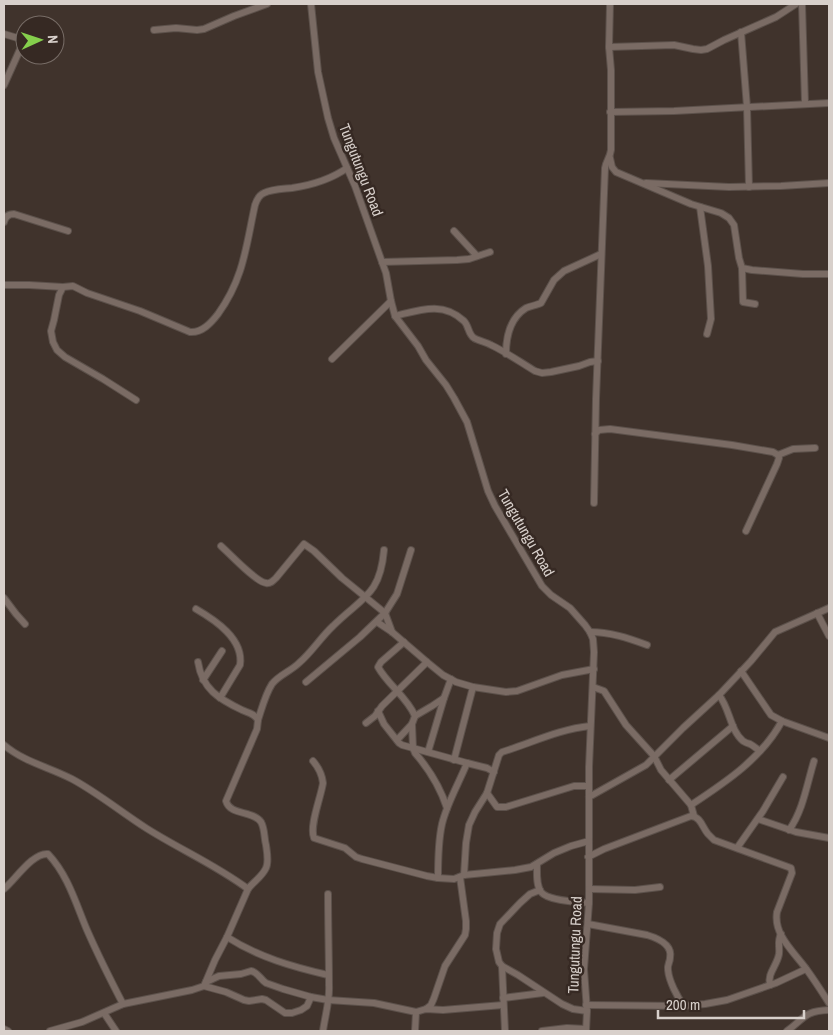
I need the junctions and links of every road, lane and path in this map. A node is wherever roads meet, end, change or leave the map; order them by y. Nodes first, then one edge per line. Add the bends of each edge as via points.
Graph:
1 (267, 4) edge
2 (311, 4) edge
3 (610, 4) edge
4 (784, 4) edge
5 (796, 4) edge
6 (802, 4) edge
7 (786, 11) junction
8 (154, 30) dead end
9 (742, 32) junction
10 (4, 34) edge
11 (609, 47) junction
12 (4, 85) edge
13 (805, 103) junction
14 (829, 103) edge
15 (747, 107) junction
16 (610, 112) junction
17 (610, 158) junction
18 (348, 168) junction
19 (642, 182) junction
20 (829, 183) edge
21 (749, 187) junction
22 (700, 207) junction
23 (4, 222) edge
24 (68, 231) dead end
25 (454, 231) dead end
26 (490, 252) dead end
27 (601, 254) junction
28 (476, 256) junction
29 (382, 262) junction
30 (742, 268) junction
31 (829, 274) edge
32 (4, 285) edge
33 (63, 287) junction
34 (391, 301) junction
35 (754, 304) dead end
36 (396, 316) junction
37 (707, 334) dead end
38 (506, 354) junction
39 (332, 359) dead end
40 (598, 361) junction
41 (136, 400) dead end
42 (595, 434) junction
43 (815, 448) dead end
44 (778, 455) junction
45 (594, 503) dead end
46 (746, 531) dead end
47 (222, 546) dead end
48 (384, 550) dead end
49 (411, 550) dead end
50 (4, 598) edge
51 (366, 598) junction
52 (829, 608) edge
53 (196, 609) dead end
54 (385, 613) junction
55 (817, 613) junction
56 (377, 622) junction
57 (25, 624) dead end
58 (392, 632) junction
59 (590, 632) junction
60 (829, 636) edge
61 (404, 642) junction
62 (647, 645) dead end
63 (222, 651) dead end
64 (198, 662) dead end
65 (427, 662) junction
66 (594, 669) junction
67 (741, 671) junction
68 (451, 679) junction
69 (203, 680) junction
70 (306, 682) dead end
71 (473, 687) junction
72 (593, 687) junction
73 (398, 691) junction
74 (719, 695) junction
75 (220, 698) junction
76 (444, 698) junction
77 (378, 711) junction
78 (415, 716) junction
79 (258, 720) junction
80 (782, 721) junction
81 (366, 723) dead end
82 (412, 724) junction
83 (590, 726) junction
84 (732, 726) junction
85 (829, 738) edge
86 (397, 740) junction
87 (4, 744) edge
88 (413, 748) junction
89 (760, 751) junction
90 (428, 752) junction
91 (654, 756) junction
92 (454, 760) junction
93 (313, 761) dead end
94 (814, 761) dead end
95 (467, 763) junction
96 (494, 772) junction
97 (783, 777) dead end
98 (669, 780) junction
99 (589, 786) junction
100 (487, 793) junction
101 (589, 797) junction
102 (691, 805) junction
103 (447, 808) junction
104 (694, 816) junction
105 (758, 819) junction
106 (789, 830) junction
107 (829, 838) edge
108 (589, 841) junction
109 (737, 848) junction
110 (588, 857) junction
111 (537, 864) junction
112 (462, 876) junction
113 (438, 878) junction
114 (660, 887) dead end
115 (4, 889) edge
116 (248, 889) junction
117 (589, 889) junction
118 (540, 890) junction
119 (328, 894) dead end
120 (589, 903) junction
121 (588, 924) junction
122 (781, 934) junction
123 (227, 938) junction
124 (502, 966) junction
125 (806, 968) junction
126 (328, 975) junction
127 (205, 984) junction
128 (770, 985) junction
129 (544, 993) junction
130 (311, 997) junction
131 (503, 998) junction
132 (328, 1000) junction
133 (829, 1003) edge
134 (123, 1004) junction
135 (504, 1005) junction
136 (684, 1006) junction
137 (586, 1008) junction
138 (426, 1009) junction
139 (829, 1010) edge
140 (416, 1012) junction
141 (104, 1013) junction
142 (4, 1029) edge
143 (586, 1030) edge
144 (8, 1031) edge
145 (50, 1031) edge
146 (116, 1031) edge
147 (323, 1031) edge
148 (415, 1031) edge
149 (505, 1031) edge
150 (542, 1031) edge
151 (787, 1031) edge

1 - 8 street via 204,29
2 - 18 street, Tungutungu Road via 318,72 328,118
3 - 11 street
4 - 7 street
5 - 7 street
6 - 13 street
7 - 9 street
9 - 11 street via 701,50 674,45
9 - 15 street
10 - 12 street via 21,39 22,45
11 - 16 street
13 - 14 street
13 - 15 street
15 - 16 street
15 - 21 street
16 - 17 street
17 - 19 street via 616,172
17 - 27 street via 605,168
18 - 29 street, Tungutungu Road
18 - 33 street via 319,183 262,193 254,210 246,252 233,290 212,322 199,331 190,332 73,286
19 - 21 street
19 - 22 street
20 - 21 street
22 - 30 street via 730,218
22 - 37 street via 709,274 711,319
23 - 24 street via 5,217 14,214
25 - 28 street
26 - 28 street
27 - 38 street via 564,271 554,280 542,303 522,312 508,334
27 - 40 street
28 - 29 street via 457,260
29 - 34 street, Tungutungu Road
30 - 31 street
30 - 35 street via 743,302
32 - 33 street
33 - 41 street via 51,331 57,350
34 - 36 street, Tungutungu Road
34 - 39 street
36 - 38 street via 429,309 445,310 468,325 471,336
36 - 59 street, Tungutungu Road via 446,385 467,422 488,491 542,586 570,608
38 - 40 street via 542,373
40 - 42 street
42 - 44 street via 599,430 610,429 732,445
42 - 45 street
43 - 44 street via 793,449
44 - 46 street via 777,464
47 - 51 street via 249,572 268,584 304,544
48 - 51 street via 376,584
49 - 54 street via 397,594
50 - 57 street
51 - 54 street
51 - 79 street via 334,625 301,661 272,684
52 - 55 street
53 - 75 street via 228,633 240,652 240,665
54 - 56 street
54 - 58 street
55 - 60 street
55 - 67 street via 775,632
56 - 58 street
56 - 70 street
58 - 61 street
59 - 62 street via 604,632
59 - 66 street, Tungutungu Road
61 - 65 street
61 - 73 street via 378,667
63 - 69 street
64 - 69 street
65 - 68 street
65 - 73 street
66 - 71 street via 506,692
66 - 72 street, Tungutungu Road
67 - 74 street
67 - 80 street via 771,715
68 - 71 street
68 - 76 street
69 - 75 street
71 - 92 street
72 - 83 street, Tungutungu Road
72 - 91 street via 604,691 626,725
73 - 77 street
73 - 78 street
74 - 84 street
74 - 91 street
75 - 79 street via 254,714
76 - 78 street
76 - 90 street
77 - 81 street
77 - 86 street
78 - 82 street
79 - 116 street via 226,801 232,809 256,817 263,827 267,867
80 - 85 street
80 - 89 street
82 - 86 street
82 - 88 street
83 - 96 street via 570,729 502,752
83 - 99 street, Tungutungu Road
84 - 89 street via 742,741
84 - 98 street
86 - 88 street
87 - 116 street via 17,754 80,783 147,829
88 - 90 street
88 - 103 street via 438,786
89 - 102 street via 749,763
90 - 92 street
91 - 98 street
91 - 101 street via 634,773
92 - 95 street
93 - 113 street via 322,777 312,833 314,838 345,848 362,859
94 - 106 street via 800,809
95 - 96 street
95 - 103 street
96 - 100 street
97 - 105 street
98 - 102 street
99 - 100 street via 574,786 506,807 497,807
99 - 101 street, Tungutungu Road
100 - 112 street via 469,825
101 - 108 street, Tungutungu Road
102 - 104 street
103 - 113 street via 438,846
104 - 109 street via 714,840
104 - 110 street
105 - 106 street
105 - 109 street
106 - 107 street
108 - 110 street, Tungutungu Road
108 - 111 street via 554,853
109 - 122 street via 792,870 777,912
110 - 117 street, Tungutungu Road
111 - 112 street
111 - 118 street
112 - 113 street
112 - 138 street via 465,935 445,966 434,998
114 - 117 street
115 - 134 street via 34,859 48,854 68,884
116 - 123 street
117 - 120 street, Tungutungu Road
118 - 120 street via 551,897
118 - 124 street via 530,894 500,924 496,949
119 - 126 street
120 - 121 street, Tungutungu Road
121 - 136 street via 647,935 666,944 671,957 669,976
121 - 137 street, Tungutungu Road via 584,969
122 - 125 street
122 - 128 street via 779,953 769,977
123 - 126 street via 256,953
123 - 127 street
124 - 129 street
124 - 131 street
125 - 128 street
125 - 133 street
126 - 132 street
127 - 130 street via 219,976 251,971 266,983
127 - 130 street via 244,1000 266,1000 285,1013 301,1010
127 - 134 street via 192,990
128 - 136 street via 727,1000
129 - 131 street
129 - 137 street via 568,1007
130 - 132 street
131 - 135 street
132 - 140 street via 374,1003
132 - 147 street
134 - 141 street
135 - 138 street
135 - 149 street
136 - 137 street
137 - 143 street, Tungutungu Road
138 - 140 street
139 - 151 street via 812,1011
140 - 148 street
141 - 145 street
141 - 146 street
142 - 144 street
143 - 150 street

